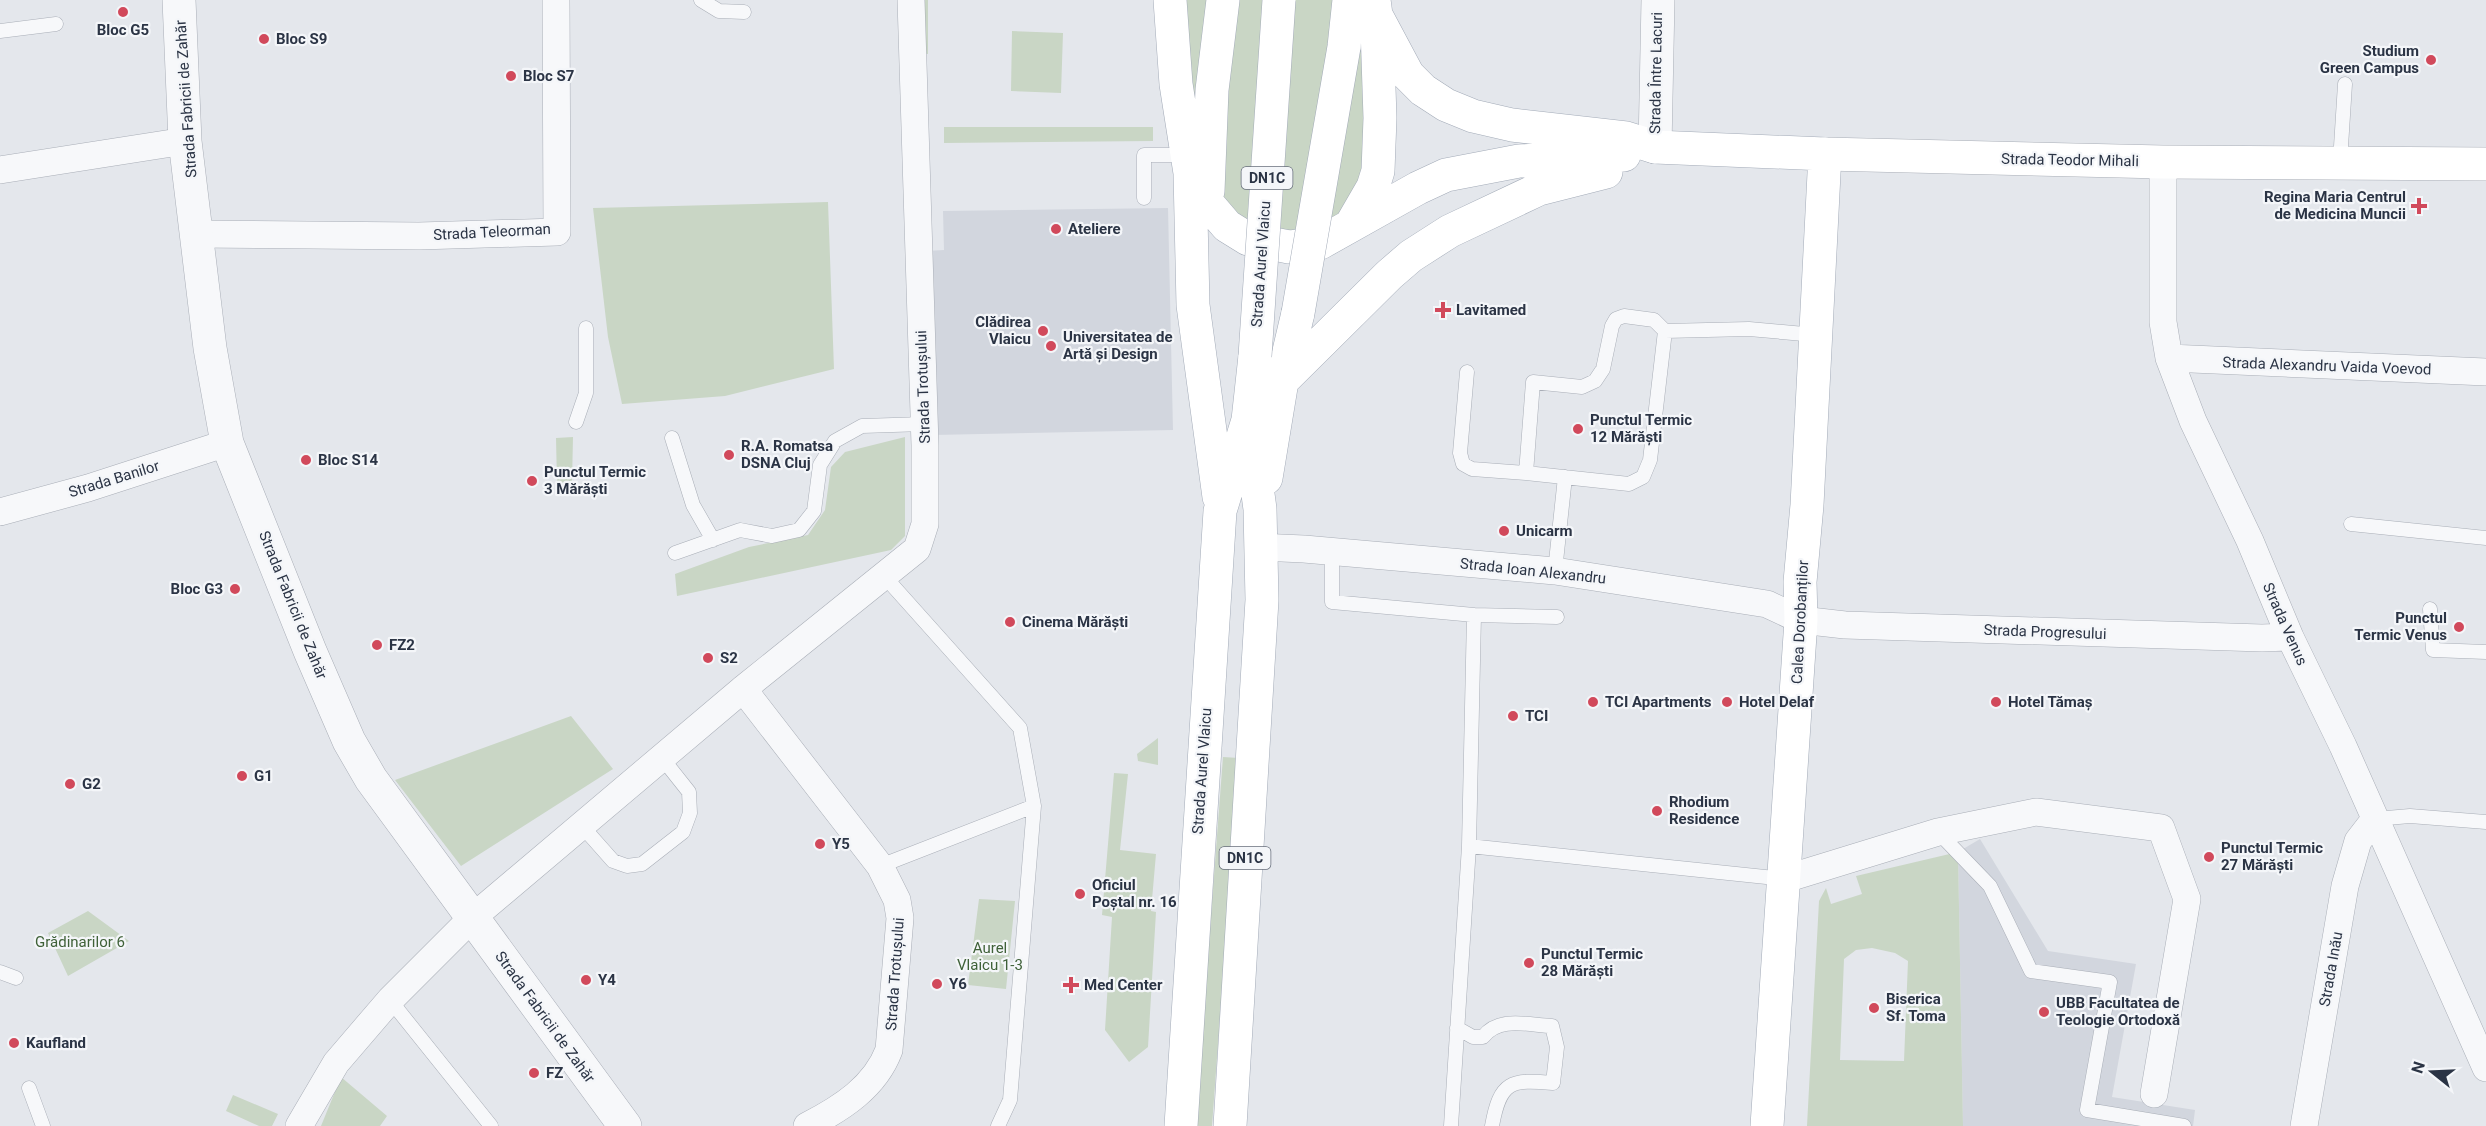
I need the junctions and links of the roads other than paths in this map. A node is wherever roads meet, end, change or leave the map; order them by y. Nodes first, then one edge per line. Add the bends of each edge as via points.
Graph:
1 (179, 0) edge
2 (556, 0) edge
3 (701, 0) edge
4 (911, 0) edge
5 (1170, 0) edge
6 (1223, 0) edge
7 (1279, 0) edge
8 (1658, 0) edge
9 (1366, 5) edge
10 (744, 12) dead end
11 (56, 24) dead end
12 (0, 31) edge
13 (2344, 84) dead end
14 (186, 141) junction
15 (1660, 147) junction
16 (1826, 154) junction
17 (2163, 162) junction
18 (2340, 162) junction
19 (1188, 164) junction
20 (2486, 164) edge
21 (0, 170) edge
22 (1144, 198) dead end
23 (1209, 205) junction
24 (1348, 229) junction
25 (198, 234) junction
26 (586, 328) dead end
27 (1665, 331) junction
28 (1816, 335) junction
29 (2169, 358) junction
30 (1467, 372) dead end
31 (2486, 372) edge
32 (1282, 381) junction
33 (1248, 420) junction
34 (576, 423) dead end
35 (924, 423) junction
36 (672, 438) dead end
37 (227, 443) junction
38 (1526, 472) junction
39 (1565, 477) junction
40 (1260, 509) junction
41 (1220, 511) junction
42 (0, 512) edge
43 (2351, 524) dead end
44 (2486, 537) edge
45 (713, 540) junction
46 (1261, 547) junction
47 (1332, 551) junction
48 (675, 553) dead end
49 (1555, 571) junction
50 (885, 577) junction
51 (2430, 609) dead end
52 (1473, 615) junction
53 (1557, 617) dead end
54 (1801, 620) junction
55 (2290, 637) junction
56 (2486, 652) edge
57 (743, 689) junction
58 (662, 758) junction
59 (1034, 806) junction
60 (2375, 819) junction
61 (2486, 822) edge
62 (582, 826) junction
63 (1938, 832) junction
64 (1469, 846) junction
65 (880, 866) junction
66 (1785, 879) junction
67 (472, 918) junction
68 (0, 972) edge
69 (16, 978) dead end
70 (382, 1009) junction
71 (1457, 1028) junction
72 (2486, 1068) edge
73 (28, 1088) dead end
74 (2154, 1094) dead end
75 (835, 1120) edge
76 (43, 1126) edge
77 (298, 1126) edge
78 (491, 1126) edge
79 (625, 1126) edge
80 (807, 1126) edge
81 (998, 1126) edge
82 (1182, 1126) edge
83 (1230, 1126) edge
84 (1451, 1126) edge
85 (1492, 1126) edge
86 (1767, 1126) edge
87 (2184, 1126) edge
88 (2304, 1126) edge

1 - 14 street, Strada Fabricii de Zahăr
2 - 25 street, Strada Teleorman via 557,232 419,236
3 - 10 lane via 719,11
4 - 35 street, Strada Trotușului
5 - 19 main road via 1176,84
6 - 23 main road via 1212,90
7 - 33 main road, Strada Aurel Vlaicu / DN1C, bridge
8 - 15 street, Strada Între Lacuri
9 - 15 main road via 1408,75 1446,105 1512,125 1626,138
9 - 24 main road via 1380,155 1373,187
9 - 32 main road, bridge via 1344,47 1298,313
11 - 12 lane
13 - 18 lane
14 - 21 street
14 - 25 street, Strada Fabricii de Zahăr
15 - 16 main road, Strada Teodor Mihali
15 - 24 main road via 1623,155 1519,161 1446,175
15 - 32 main road via 1624,168 1539,189 1450,231 1389,275
16 - 17 main road, Strada Teodor Mihali
16 - 28 main road, Calea Dorobanților
17 - 18 main road, Strada Teodor Mihali
17 - 29 street, Strada Venus via 2163,322
18 - 20 main road, Strada Teodor Mihali
19 - 22 lane via 1144,156
19 - 23 main road
19 - 41 main road via 1193,305
23 - 24 main road via 1227,226 1248,238 1288,246 1320,243
25 - 37 street, Strada Fabricii de Zahăr via 210,348
26 - 34 lane via 586,393
27 - 28 lane via 1749,329
27 - 38 lane via 1654,320 1624,316 1616,319 1603,369 1595,381 1582,387 1533,382
27 - 39 lane via 1650,460 1643,477 1629,484
28 - 54 main road, Calea Dorobanților
29 - 31 street, Strada Alexandru Vaida Voevod
29 - 55 street, Strada Venus via 2193,421
30 - 38 lane via 1460,453 1463,464 1472,469
32 - 40 main road
33 - 40 main road, Strada Aurel Vlaicu / DN1C
33 - 41 main road, Strada Aurel Vlaicu / DN1C
35 - 45 lane via 862,426 835,441 820,465 814,511 799,530 772,536 740,530
35 - 50 street, Strada Trotușului via 925,524 917,549
36 - 45 lane via 693,505
37 - 42 street, Strada Banilor via 88,489
37 - 67 street, Strada Fabricii de Zahăr via 349,741 371,779
38 - 39 lane
39 - 49 lane
40 - 46 main road, Strada Aurel Vlaicu / DN1C
41 - 82 main road, Strada Aurel Vlaicu / DN1C
43 - 44 lane
45 - 48 lane
46 - 47 street, Strada Ioan Alexandru
46 - 83 main road, Strada Aurel Vlaicu / DN1C via 1262,600
47 - 49 street, Strada Ioan Alexandru
47 - 52 lane via 1332,602
49 - 54 street, Strada Ioan Alexandru via 1767,604
50 - 57 street, Strada Trotușului
50 - 59 lane via 1020,729
51 - 56 lane via 2433,650
52 - 53 lane
52 - 64 lane
54 - 55 street, Strada Progresului via 1845,625
54 - 66 main road, Calea Dorobanților
55 - 60 street, Strada Venus
57 - 58 street, Strada Trotușului
57 - 65 street, Strada Trotușului
58 - 62 street, Strada Trotușului
58 - 62 lane via 689,792 690,813 683,832 642,864 627,866 613,861
59 - 65 lane
59 - 81 lane via 1010,1100
60 - 61 lane via 2410,816
60 - 72 street, Strada Venus
60 - 88 street, Strada Inău via 2358,841 2345,886
62 - 67 street, Strada Trotușului
63 - 66 street
63 - 74 street via 2036,812 2161,828 2187,899
63 - 87 lane via 1990,886 2031,971 2110,982 2087,1110
64 - 66 lane
64 - 71 lane
65 - 75 street, Strada Trotușului via 897,900 900,918 889,1050 883,1067
66 - 86 main road, Calea Dorobanților
67 - 70 street, Strada Trotușului
67 - 79 street, Strada Fabricii de Zahăr
68 - 69 lane
70 - 77 street, Strada Trotușului via 336,1063
70 - 78 lane
71 - 84 lane
71 - 85 lane via 1473,1037 1483,1037 1499,1024 1552,1026 1557,1047 1553,1083 1522,1080 1508,1086 1496,1106
73 - 76 lane
75 - 80 street, Strada Trotușului

